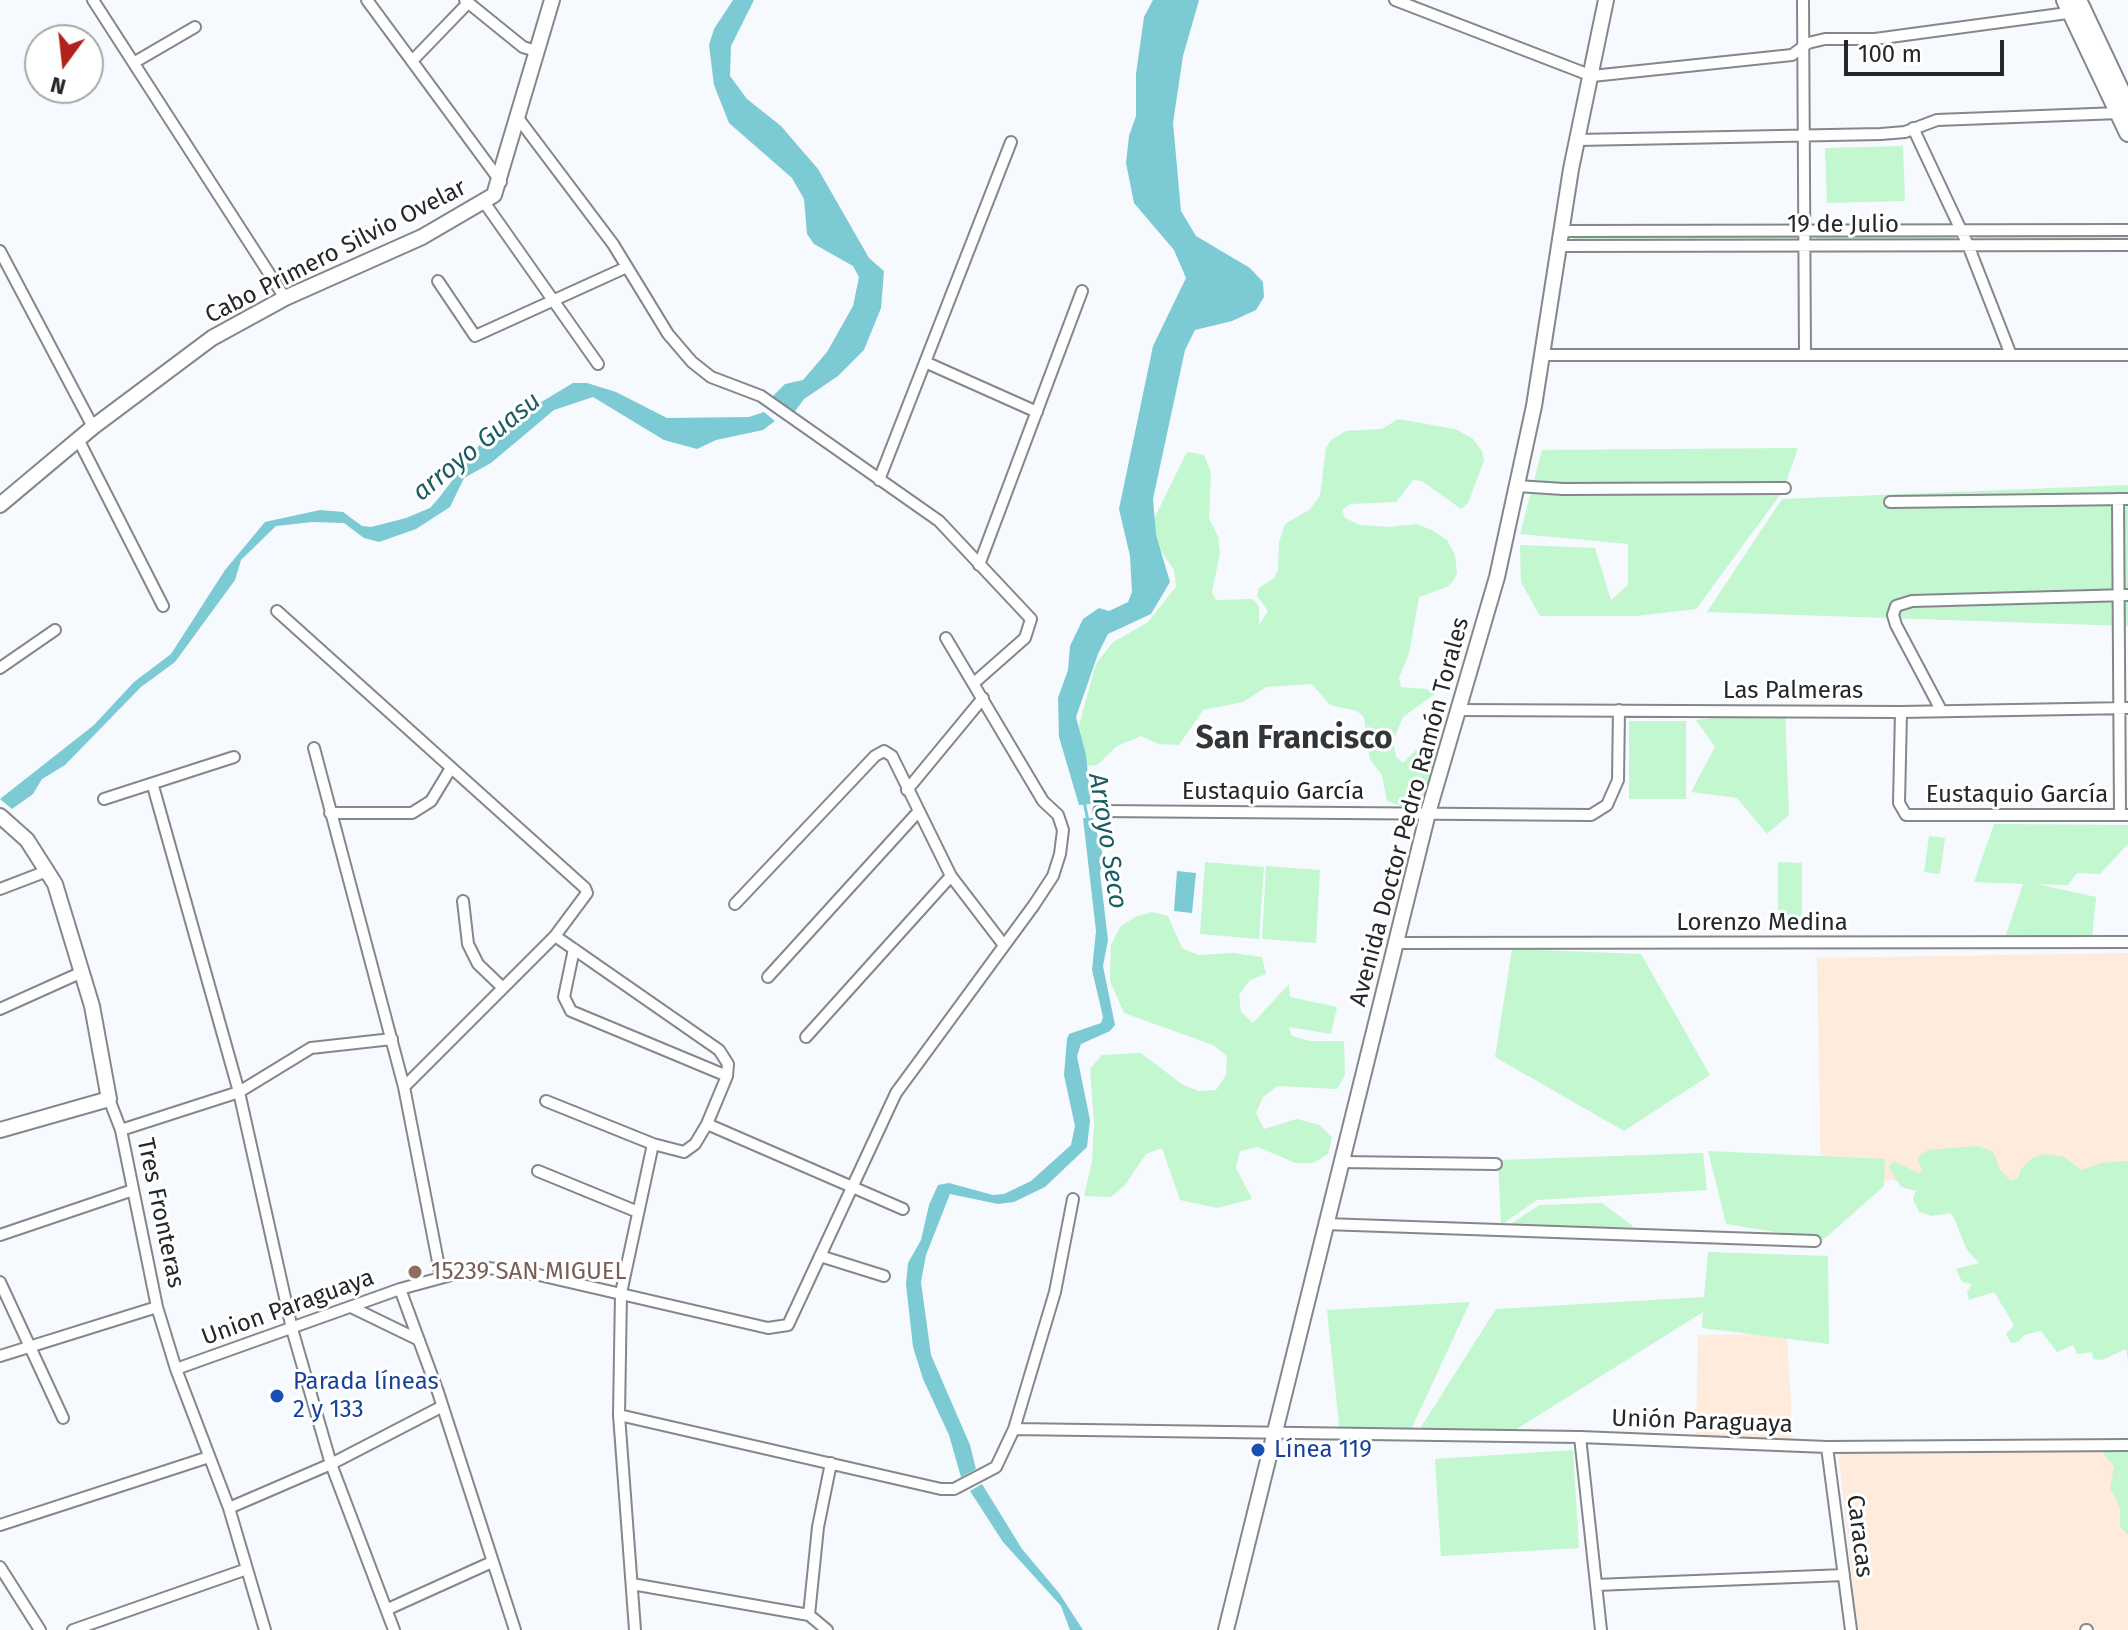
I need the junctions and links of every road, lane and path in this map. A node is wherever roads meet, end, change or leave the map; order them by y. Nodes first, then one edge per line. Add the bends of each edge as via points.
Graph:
1 (93, 0) edge
2 (367, 0) edge
3 (552, 0) edge
4 (1395, 0) edge
5 (1606, 0) edge
6 (1803, 0) edge
7 (466, 2) edge
8 (2075, 6) edge
9 (195, 27) dead end
10 (1804, 46) junction
11 (536, 51) junction
12 (412, 61) junction
13 (135, 62) junction
14 (1592, 76) junction
15 (2125, 111) edge
16 (518, 118) junction
17 (1913, 128) junction
18 (2128, 133) edge
19 (1804, 134) junction
20 (1577, 140) junction
21 (1011, 142) dead end
22 (501, 182) junction
23 (484, 202) junction
24 (1806, 230) junction
25 (1961, 230) junction
26 (2128, 230) edge
27 (1560, 239) junction
28 (1968, 245) junction
29 (2128, 245) edge
30 (1805, 246) junction
31 (0, 251) edge
32 (627, 267) junction
33 (438, 281) dead end
34 (1082, 291) dead end
35 (285, 298) junction
36 (550, 300) junction
37 (1542, 355) junction
38 (1805, 355) junction
39 (2011, 355) junction
40 (2128, 355) edge
41 (925, 362) junction
42 (598, 364) dead end
43 (1037, 412) junction
44 (93, 427) junction
45 (78, 439) junction
46 (879, 480) junction
47 (1517, 486) junction
48 (1785, 488) dead end
49 (2123, 499) edge
50 (1890, 502) dead end
51 (0, 505) edge
52 (979, 565) junction
53 (2124, 595) edge
54 (163, 606) dead end
55 (277, 611) dead end
56 (55, 630) dead end
57 (946, 638) dead end
58 (0, 668) edge
59 (974, 683) junction
60 (983, 698) junction
61 (2124, 708) edge
62 (1458, 710) junction
63 (1619, 710) junction
64 (1941, 710) junction
65 (1901, 712) junction
66 (314, 748) dead end
67 (234, 757) dead end
68 (451, 768) junction
69 (153, 786) junction
70 (907, 790) junction
71 (104, 799) dead end
72 (1099, 811) dead end
73 (918, 812) junction
74 (330, 813) junction
75 (1428, 813) junction
76 (2124, 815) edge
77 (0, 816) edge
78 (47, 871) junction
79 (951, 876) junction
80 (0, 889) edge
81 (463, 901) dead end
82 (735, 904) dead end
83 (555, 936) junction
84 (2128, 942) edge
85 (1395, 943) junction
86 (1003, 944) junction
87 (574, 949) junction
88 (80, 973) junction
89 (768, 977) dead end
90 (503, 988) junction
91 (0, 1009) edge
92 (806, 1037) dead end
93 (392, 1039) junction
94 (727, 1076) junction
95 (404, 1087) junction
96 (239, 1092) junction
97 (109, 1099) junction
98 (546, 1101) dead end
99 (707, 1124) junction
100 (0, 1130) edge
101 (121, 1130) junction
102 (653, 1144) junction
103 (1340, 1162) junction
104 (1496, 1164) dead end
105 (538, 1171) dead end
106 (851, 1187) junction
107 (133, 1190) junction
108 (1073, 1199) dead end
109 (903, 1209) dead end
110 (638, 1212) junction
111 (1325, 1224) junction
112 (0, 1235) edge
113 (1815, 1241) dead end
114 (820, 1256) junction
115 (884, 1276) dead end
116 (441, 1277) junction
117 (0, 1282) edge
118 (400, 1289) junction
119 (621, 1293) junction
120 (157, 1307) junction
121 (351, 1307) junction
122 (292, 1329) junction
123 (419, 1340) junction
124 (31, 1345) junction
125 (0, 1356) edge
126 (176, 1369) junction
127 (441, 1407) junction
128 (619, 1415) junction
129 (63, 1418) dead end
130 (1014, 1429) junction
131 (1273, 1434) junction
132 (1580, 1437) junction
133 (2128, 1445) edge
134 (1827, 1447) junction
135 (209, 1457) junction
136 (831, 1463) junction
137 (331, 1464) junction
138 (229, 1508) junction
139 (0, 1525) edge
140 (492, 1562) junction
141 (0, 1567) edge
142 (247, 1569) junction
143 (1844, 1575) junction
144 (632, 1584) junction
145 (1596, 1585) junction
146 (388, 1609) junction
147 (809, 1615) junction
148 (40, 1630) edge
149 (73, 1630) edge
150 (265, 1630) edge
151 (394, 1630) edge
152 (515, 1630) edge
153 (635, 1630) edge
154 (827, 1630) edge
155 (1226, 1630) edge
156 (1601, 1630) edge
157 (1851, 1630) edge

1 - 13 street
2 - 12 street
3 - 11 street, Cabo Primero Silvio Ovelar
4 - 14 street
5 - 14 street, Avenida Doctor Pedro Ramón Torales
6 - 10 street
7 - 11 street via 523,47
7 - 12 street
8 - 10 street
8 - 15 main road
9 - 13 street
10 - 14 street via 1792,55
10 - 19 street
11 - 16 street, Cabo Primero Silvio Ovelar
12 - 22 street
13 - 35 street
14 - 20 street, Avenida Doctor Pedro Ramón Torales
15 - 17 street via 1937,120
15 - 18 main road
16 - 22 street, Cabo Primero Silvio Ovelar
16 - 32 street
17 - 19 street via 1898,133
17 - 25 street
19 - 20 street
19 - 24 street
20 - 27 street, Avenida Doctor Pedro Ramón Torales
21 - 41 street
22 - 23 street, Cabo Primero Silvio Ovelar
23 - 35 street, Cabo Primero Silvio Ovelar via 422,237
23 - 36 street
24 - 25 street, 19 de Julio
24 - 27 street, 19 de Julio
24 - 30 street
25 - 26 street, 19 de Julio
25 - 28 street
27 - 30 street, 19 de Julio
27 - 37 street, Avenida Doctor Pedro Ramón Torales
28 - 29 street, 19 de Julio
28 - 30 street, 19 de Julio
28 - 39 street
30 - 38 street
31 - 44 street
32 - 36 street
32 - 46 street via 692,362 711,377 761,396
33 - 36 street via 475,336
34 - 43 street
35 - 44 street, Cabo Primero Silvio Ovelar via 212,338
36 - 42 street
37 - 38 street
37 - 47 street, Avenida Doctor Pedro Ramón Torales
38 - 39 street
39 - 40 street
41 - 43 street
41 - 46 street
43 - 52 street
44 - 45 street, Cabo Primero Silvio Ovelar
45 - 51 street, Cabo Primero Silvio Ovelar
45 - 54 street
46 - 52 street via 939,521
47 - 48 street
47 - 62 street, Avenida Doctor Pedro Ramón Torales
49 - 50 street
49 - 53 street
52 - 59 street via 1031,619 1031,629
53 - 61 street
53 - 64 street via 1912,601 1896,606 1896,625
55 - 68 street
56 - 58 street
57 - 59 street
59 - 60 street
60 - 70 street
60 - 86 street via 1063,830 1053,876
61 - 64 street, Las Palmeras
61 - 76 street
62 - 63 street, Las Palmeras
62 - 75 street, Avenida Doctor Pedro Ramón Torales
63 - 65 street, Las Palmeras
63 - 75 street, Eustaquio García via 1618,780 1607,805 1591,815
64 - 65 street, Las Palmeras
65 - 76 street, Eustaquio García via 1899,803 1906,815
66 - 74 street
67 - 69 street
68 - 74 street via 431,801 412,813
68 - 83 street via 585,888 585,900
69 - 71 street
69 - 96 street
70 - 73 street
70 - 82 street via 892,756 884,751 875,756
72 - 75 street, Eustaquio García
73 - 79 street
73 - 89 street
74 - 93 street
75 - 85 street, Avenida Doctor Pedro Ramón Torales
77 - 78 street, Tres Fronteras via 33,847
78 - 80 street
78 - 88 street, Tres Fronteras
79 - 86 street
79 - 92 street
81 - 90 street via 468,944 478,964
83 - 87 street
83 - 90 street
84 - 85 street, Lorenzo Medina
85 - 103 street, Avenida Doctor Pedro Ramón Torales
86 - 106 street via 896,1093
87 - 94 street via 719,1050 728,1064
87 - 94 street via 564,997 571,1011
88 - 91 street
88 - 97 street, Tres Fronteras via 92,1006
90 - 95 street
93 - 95 street
93 - 96 street via 311,1048
94 - 99 street
95 - 116 street
96 - 101 street
96 - 122 street
97 - 100 street
97 - 101 street, Tres Fronteras
98 - 102 street
99 - 102 street via 684,1152
99 - 106 street
101 - 107 street, Tres Fronteras
102 - 110 street
103 - 104 street
103 - 111 street, Avenida Doctor Pedro Ramón Torales
105 - 110 street
106 - 109 street
106 - 114 street
107 - 112 street
107 - 120 street, Tres Fronteras
108 - 130 street via 1055,1292
110 - 119 street
111 - 113 street
111 - 131 street, Avenida Doctor Pedro Ramón Torales
114 - 115 street
114 - 119 street, Union Paraguaya via 788,1325 768,1328
116 - 118 street, Union Paraguaya
116 - 119 street, Union Paraguaya via 481,1267
117 - 124 street
118 - 121 street, Union Paraguaya
118 - 123 street
119 - 128 street
120 - 124 street
120 - 126 street, Tres Fronteras
121 - 122 street, Union Paraguaya
121 - 123 street
122 - 126 street, Union Paraguaya
122 - 137 street
123 - 127 street
124 - 125 street
124 - 129 street
126 - 135 street, Tres Fronteras
127 - 137 street
127 - 140 street
128 - 136 street
128 - 144 street
130 - 131 street, Unión Paraguaya
130 - 136 street via 996,1467 954,1489
131 - 132 street, Unión Paraguaya
131 - 155 street, Avenida Doctor Pedro Ramón Torales
132 - 134 street, Unión Paraguaya
132 - 145 street
133 - 134 street, Unión Paraguaya
134 - 143 street, Caracas
135 - 138 street, Tres Fronteras
135 - 139 street
136 - 147 street
137 - 138 street
137 - 146 street
138 - 142 street, Tres Fronteras
140 - 146 street
140 - 152 street
141 - 148 street
142 - 149 street
142 - 150 street, Tres Fronteras
143 - 145 street
143 - 157 street, Caracas
144 - 147 street
144 - 153 street
145 - 156 street
146 - 151 street
147 - 154 street

